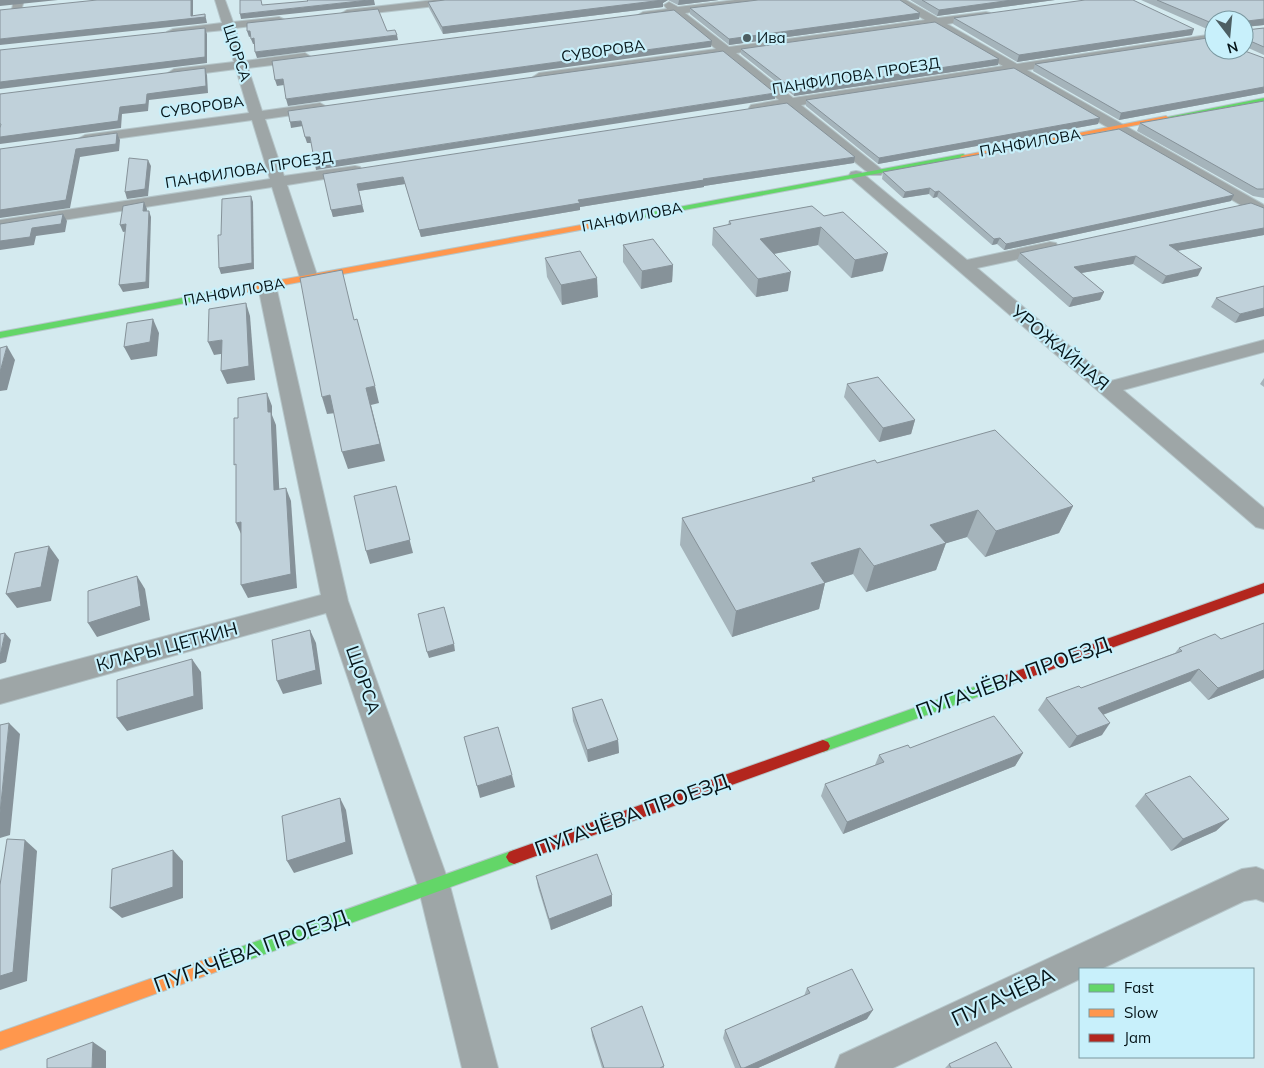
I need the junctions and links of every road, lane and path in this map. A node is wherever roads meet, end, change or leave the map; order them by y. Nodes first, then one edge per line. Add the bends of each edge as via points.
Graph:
1 (220, 0) edge
2 (462, 0) edge
3 (664, 0) edge
4 (760, 0) edge
5 (898, 0) edge
6 (676, 11) junction
7 (1003, 12) edge
8 (335, 14) edge
9 (627, 17) edge
10 (286, 19) edge
11 (935, 22) junction
12 (228, 26) junction
13 (1194, 30) edge
14 (158, 33) edge
15 (1204, 34) edge
16 (1204, 39) edge
17 (724, 51) junction
18 (320, 55) edge
19 (241, 65) junction
20 (1014, 68) junction
21 (164, 75) edge
22 (530, 78) edge
23 (1264, 100) edge
24 (789, 102) junction
25 (335, 105) edge
26 (740, 110) edge
27 (257, 116) junction
28 (1116, 127) junction
29 (69, 142) edge
30 (367, 168) edge
31 (876, 172) junction
32 (856, 175) junction
33 (278, 182) junction
34 (1259, 205) edge
35 (1231, 208) edge
36 (0, 225) edge
37 (1068, 243) edge
38 (963, 266) junction
39 (310, 278) junction
40 (267, 286) junction
41 (0, 335) edge
42 (1264, 346) edge
43 (1107, 388) junction
44 (1264, 521) edge
45 (1264, 588) edge
46 (335, 601) junction
47 (0, 692) edge
48 (434, 886) junction
49 (1264, 886) edge
50 (0, 1041) edge
51 (480, 1068) edge
52 (852, 1068) edge

1 - 12 street, ЩОРСА
2 - 8 street
3 - 6 street
4 - 6 street
5 - 11 street
6 - 9 street
6 - 17 street
7 - 11 street, СУВОРОВА
10 - 12 street
11 - 17 street, СУВОРОВА
11 - 20 street
12 - 14 street
12 - 19 street, ЩОРСА
13 - 15 street
16 - 20 street, ПАНФИЛОВА ПРОЕЗД
17 - 22 street, СУВОРОВА
17 - 24 street
18 - 19 street
19 - 21 street
19 - 27 street, ЩОРСА
20 - 24 street, ПАНФИЛОВА ПРОЕЗД
20 - 28 street
23 - 28 street, ПАНФИЛОВА
24 - 26 street, ПАНФИЛОВА ПРОЕЗД
24 - 31 street
25 - 27 street, СУВОРОВА
27 - 29 street, СУВОРОВА
27 - 33 street, ЩОРСА
28 - 31 street, ПАНФИЛОВА
28 - 34 street
30 - 33 street, ПАНФИЛОВА ПРОЕЗД
31 - 32 street, ПАНФИЛОВА
32 - 38 street, УРОЖАЙНАЯ
32 - 39 street, ПАНФИЛОВА
33 - 36 street, ПАНФИЛОВА ПРОЕЗД
33 - 39 street, ЩОРСА
34 - 35 street
37 - 38 street
38 - 43 street, УРОЖАЙНАЯ
39 - 40 street, ПАНФИЛОВА
40 - 41 street, ПАНФИЛОВА
40 - 46 street, ЩОРСА
42 - 43 street
43 - 44 street, УРОЖАЙНАЯ
45 - 48 street, ПУГАЧЁВА ПРОЕЗД
46 - 47 street, КЛАРЫ ЦЕТКИН
46 - 48 street, ЩОРСА
48 - 50 street, ПУГАЧЁВА ПРОЕЗД
48 - 51 street, ЩОРСА
49 - 52 street, ПУГАЧЁВА via 1256,883 1242,885

